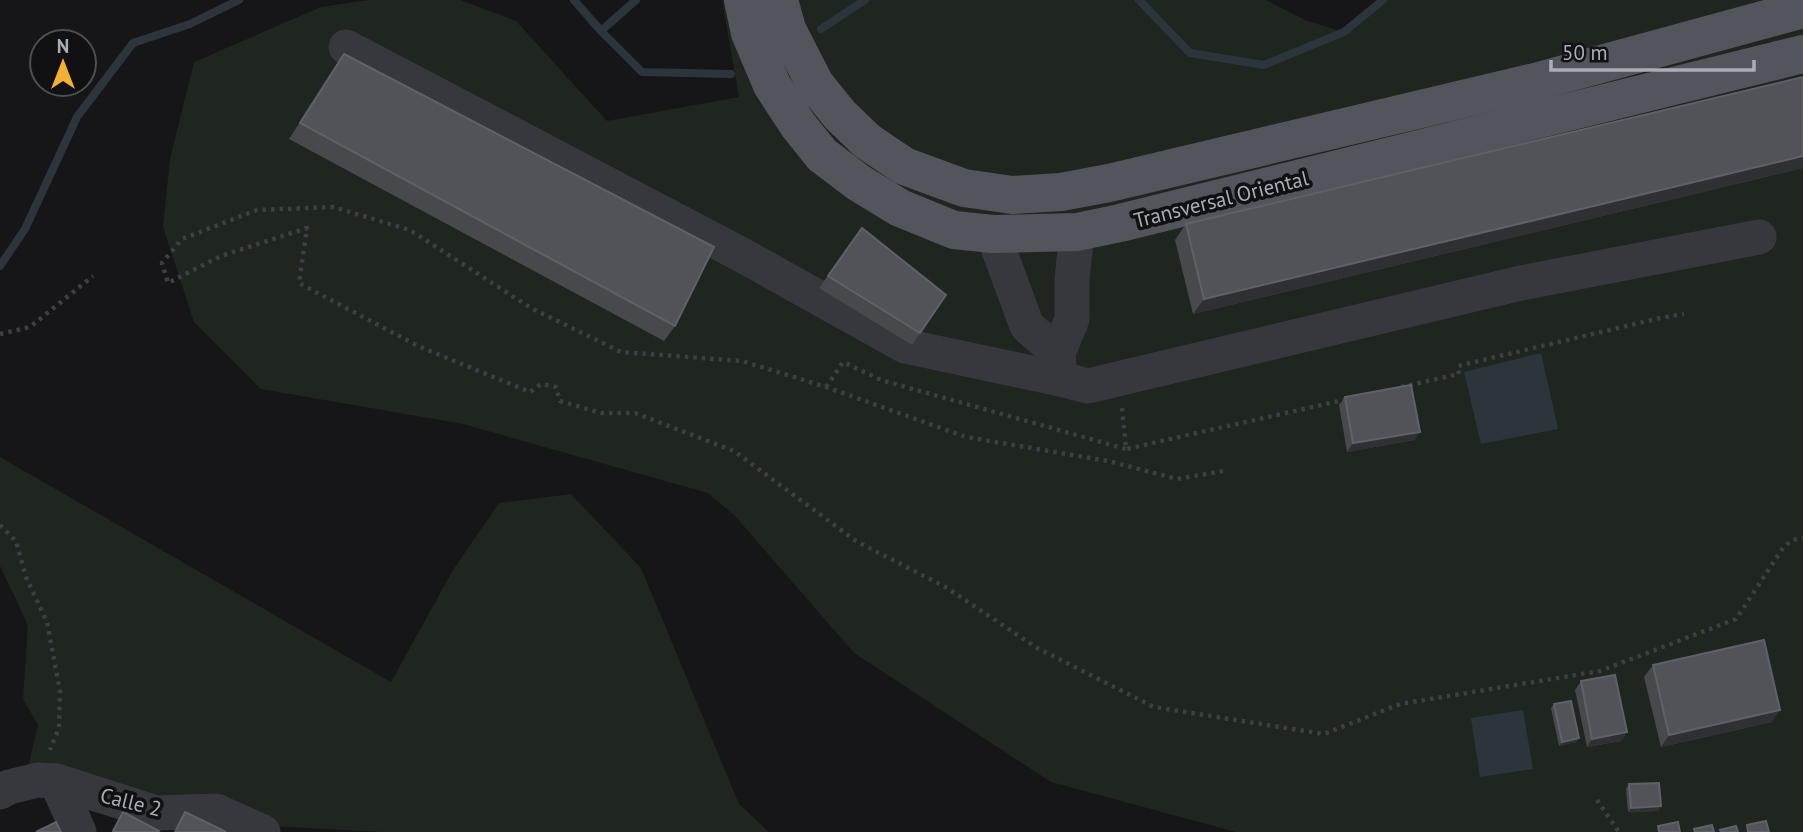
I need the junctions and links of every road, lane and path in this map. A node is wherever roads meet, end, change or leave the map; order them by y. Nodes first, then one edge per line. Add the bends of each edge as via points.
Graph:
1 (743, 0) edge
2 (779, 0) edge
3 (1803, 9) edge
4 (346, 47) dead end
5 (1803, 54) edge
6 (1077, 232) junction
7 (993, 234) junction
8 (1759, 237) dead end
9 (93, 276) dead end
10 (1684, 314) dead end
11 (0, 334) edge
12 (1059, 366) junction
13 (1118, 379) junction
14 (827, 387) junction
15 (1392, 389) edge
16 (1352, 398) edge
17 (1126, 449) junction
18 (1223, 471) dead end
19 (0, 525) edge
20 (1803, 538) edge
21 (47, 780) junction
22 (0, 792) edge
23 (1597, 800) dead end
24 (79, 832) edge
25 (262, 832) edge
26 (1619, 832) edge

1 - 7 main road, Transversal Oriental via 750,33 772,85 822,155 900,208 954,230
2 - 3 main road, Transversal Oriental via 787,29 815,84 867,141 904,166 964,188 1012,195 1061,192 1122,180 1535,82
4 - 12 street via 905,346
5 - 6 main road, Transversal Oriental
6 - 7 main road, Transversal Oriental
6 - 12 street via 1072,319
7 - 12 street via 1027,326
8 - 13 street via 1521,283
9 - 11 path via 30,327
10 - 15 path via 1458,366 1459,374
12 - 13 street via 1088,386
13 - 17 path
14 - 17 path via 843,362 881,380
14 - 18 path via 966,437 1108,461 1177,479
14 - 20 path via 742,361 621,352 531,308 410,230 333,207 257,211 182,239 162,263 168,283 221,256 307,228 299,283 418,346 530,392 541,384 556,387 560,401 601,413 635,414 734,451 856,541 947,588 1037,648 1154,707 1266,726 1324,734 1400,704 1600,671 1736,619 1783,548
16 - 17 path
19 - 21 path via 16,541 26,577 47,622 60,691 59,728
21 - 22 street
21 - 24 street
21 - 25 street, Calle 2 via 156,813 216,811
23 - 26 path

